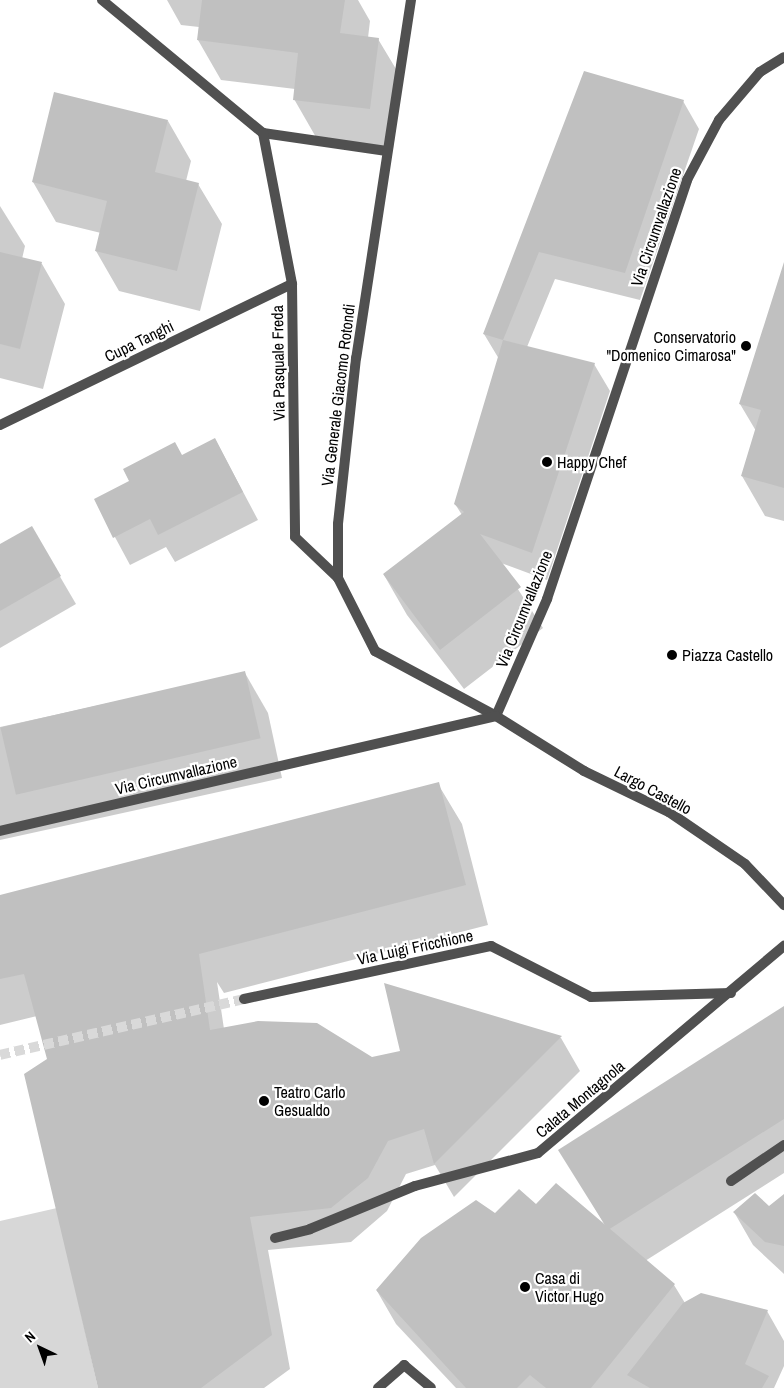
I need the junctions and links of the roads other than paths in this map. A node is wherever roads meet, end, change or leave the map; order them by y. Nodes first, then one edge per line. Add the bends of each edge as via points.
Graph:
1 (102, 0) edge
2 (411, 0) edge
3 (784, 57) edge
4 (263, 133) junction
5 (388, 151) junction
6 (292, 284) junction
7 (0, 425) edge
8 (338, 578) junction
9 (496, 716) junction
10 (0, 831) edge
11 (784, 905) edge
12 (784, 946) edge
13 (732, 993) junction
14 (244, 999) tunnel mouth
15 (784, 1145) edge
16 (731, 1181) dead end
17 (275, 1238) dead end
18 (378, 1388) edge
19 (431, 1388) edge

1 - 4 street
2 - 5 street, Via Generale Giacomo Rotondi
3 - 9 street, Via Circumvallazione via 760,72 719,120 687,180 547,599
4 - 5 street
4 - 6 street, Via Pasquale Freda
5 - 8 street, Via Generale Giacomo Rotondi via 356,358 338,524
6 - 7 street, Cupa Tanghi
6 - 8 street, Via Pasquale Freda via 295,536
8 - 9 street, Via Generale Giacomo Rotondi via 376,651
9 - 10 street, Via Circumvallazione
9 - 11 street, Largo Castello via 584,770 668,812 745,864
12 - 13 street, Calata Montagnola
13 - 14 street, Via Luigi Fricchione via 591,997 491,946
13 - 17 street, Calata Montagnola via 538,1153 415,1186 310,1229
15 - 16 street
18 - 19 street via 404,1366

